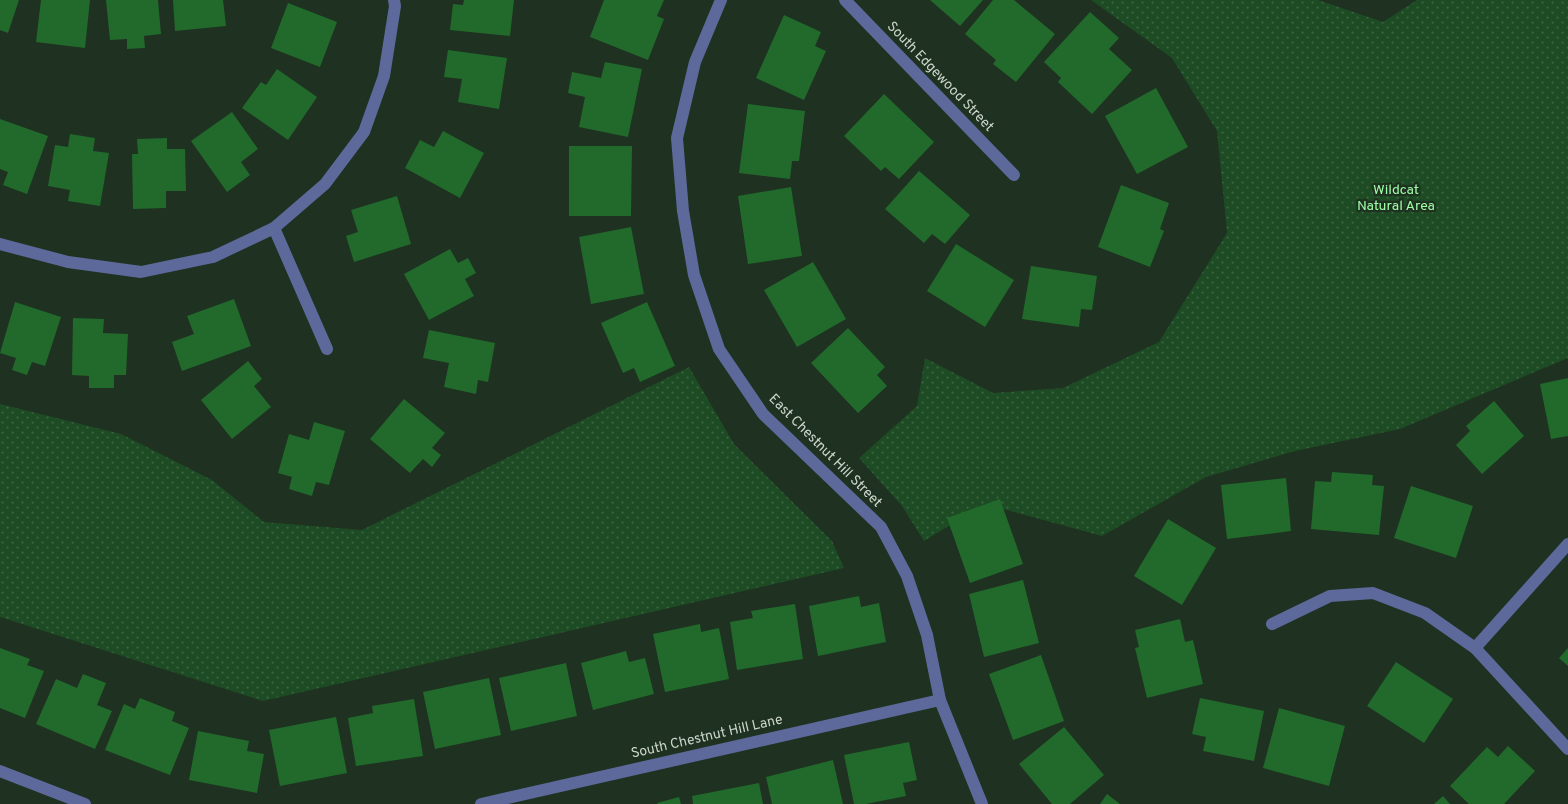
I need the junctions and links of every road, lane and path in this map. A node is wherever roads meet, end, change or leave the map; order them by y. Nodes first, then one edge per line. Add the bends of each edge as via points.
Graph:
1 (394, 0) edge
2 (721, 0) edge
3 (845, 0) edge
4 (1014, 175) dead end
5 (274, 228) junction
6 (0, 244) edge
7 (327, 349) dead end
8 (1568, 544) edge
9 (1272, 624) dead end
10 (1475, 648) junction
11 (940, 700) junction
12 (1568, 749) edge
13 (0, 771) edge
14 (85, 804) edge
15 (481, 804) edge
16 (982, 804) edge

1 - 5 street via 384,76 364,132 325,184
2 - 11 street, East Chestnut Hill Street via 695,62 677,138 694,275 719,349 763,414 881,527 908,576 927,635
3 - 4 street, South Edgewood Street
5 - 6 street via 213,257 141,272 68,262
5 - 7 street
8 - 10 street
9 - 10 street via 1330,596 1373,593 1425,613
10 - 12 street
11 - 15 street, South Chestnut Hill Lane
11 - 16 street, East Chestnut Hill Street
13 - 14 street

